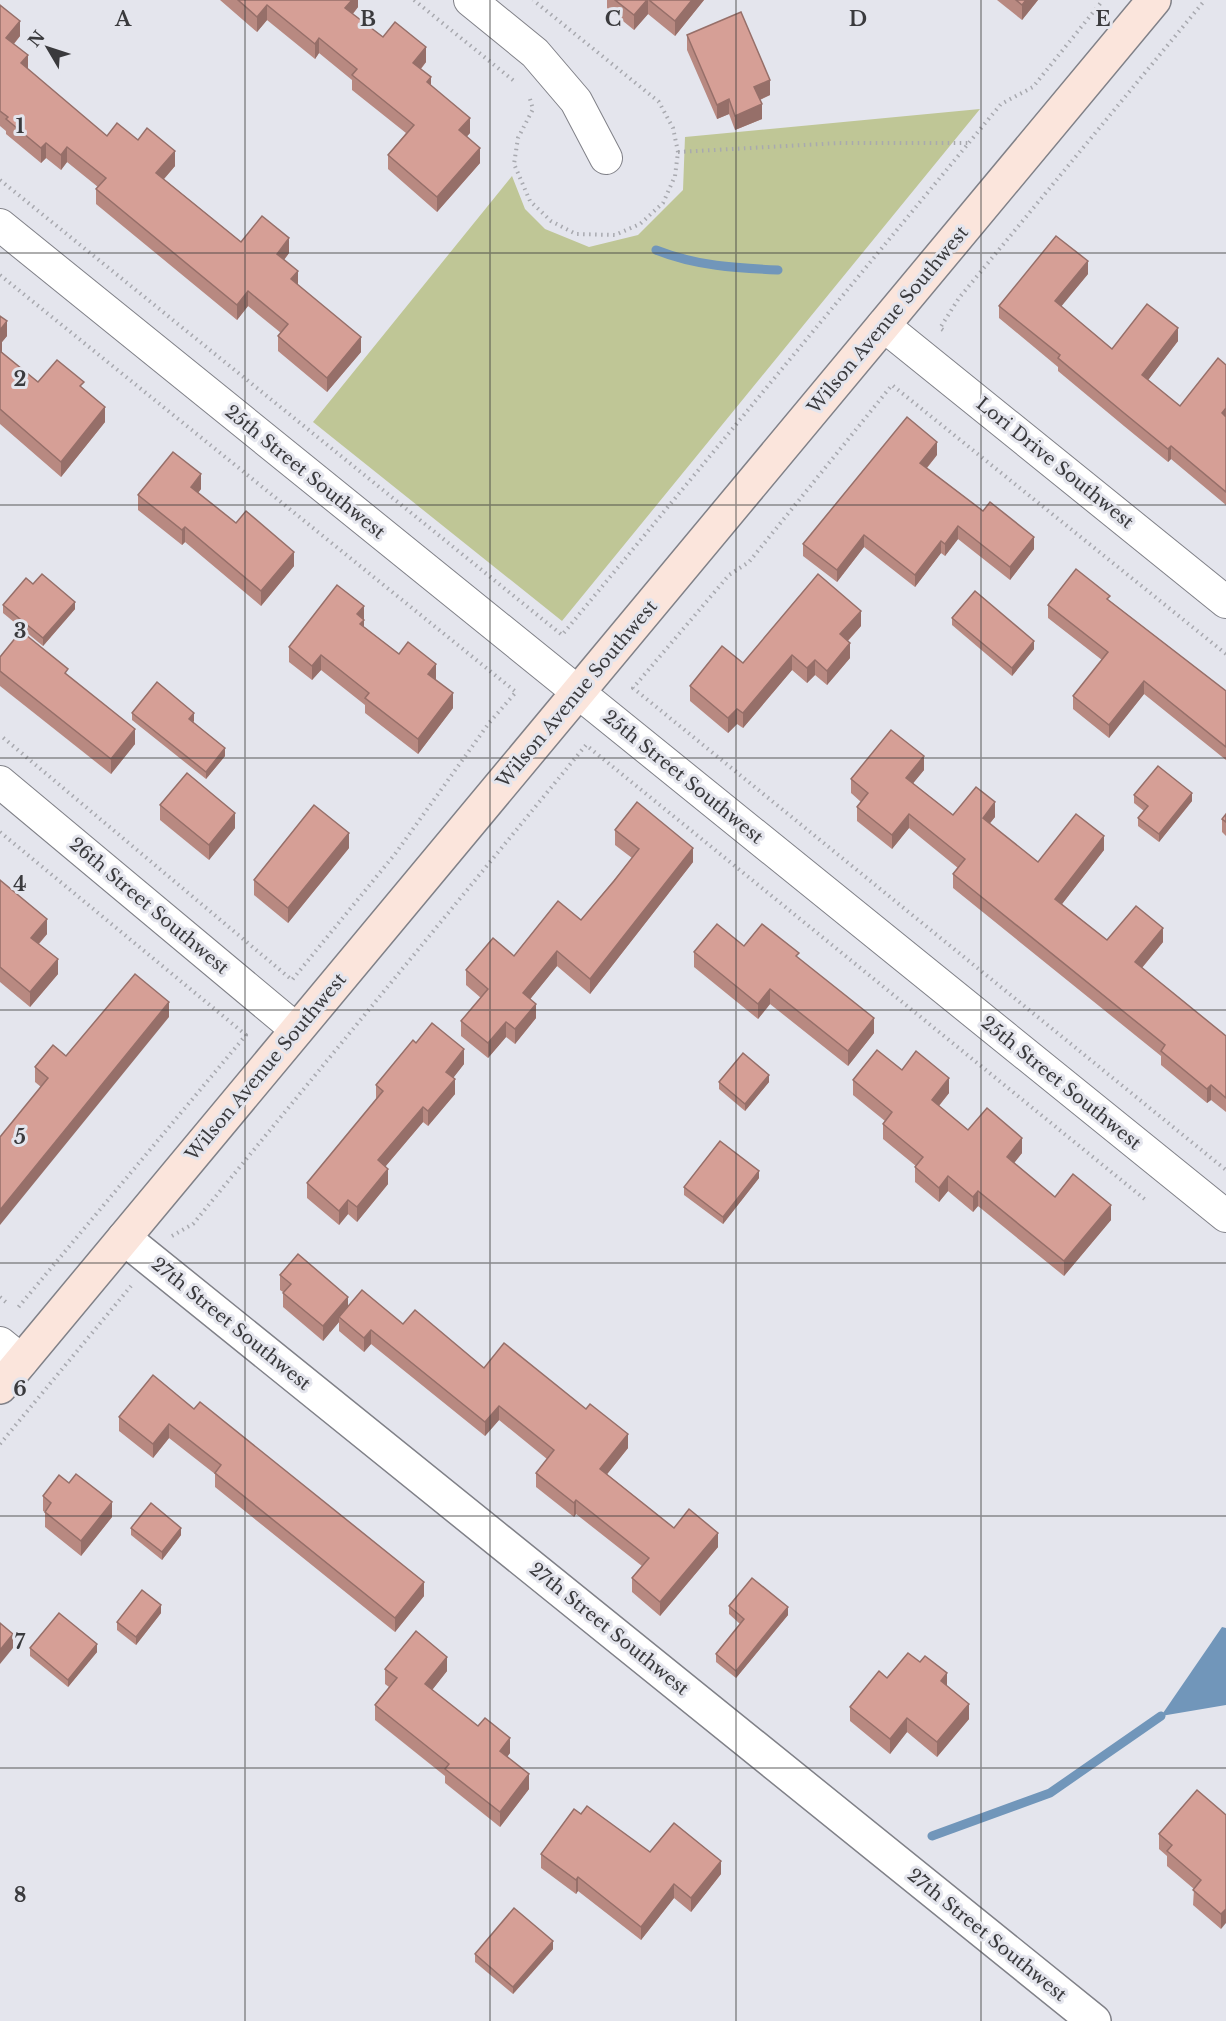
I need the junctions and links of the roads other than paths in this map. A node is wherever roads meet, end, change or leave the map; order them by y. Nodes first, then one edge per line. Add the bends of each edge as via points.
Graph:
1 (470, 0) edge
2 (1154, 0) edge
3 (606, 158) dead end
4 (0, 225) edge
5 (883, 325) junction
6 (1226, 602) edge
7 (578, 692) junction
8 (0, 782) edge
9 (297, 1030) junction
10 (1226, 1216) edge
11 (124, 1238) junction
12 (11, 1352) edge
13 (0, 1387) edge
14 (1094, 2021) edge

1 - 3 street via 534,53 576,101
2 - 5 main road, Wilson Avenue Southwest
4 - 7 street, 25th Street Southwest
5 - 6 street, Lori Drive Southwest
5 - 7 main road, Wilson Avenue Southwest
7 - 9 main road, Wilson Avenue Southwest
7 - 10 street, 25th Street Southwest
8 - 9 street, 26th Street Southwest
9 - 11 main road, Wilson Avenue Southwest
11 - 12 main road, Wilson Avenue Southwest
11 - 14 street, 27th Street Southwest
12 - 13 main road, Wilson Avenue Southwest

